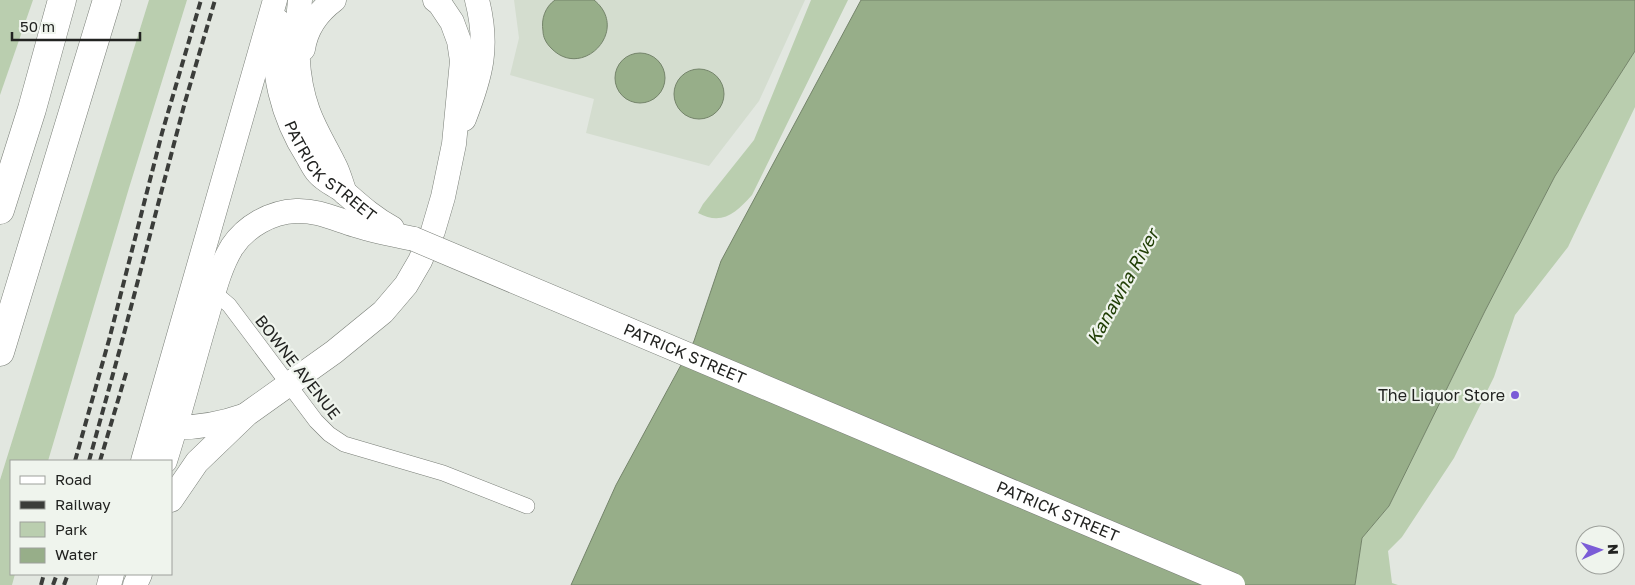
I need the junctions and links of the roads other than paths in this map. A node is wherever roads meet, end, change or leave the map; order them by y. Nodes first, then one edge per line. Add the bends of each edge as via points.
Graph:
1 (62, 0) edge
2 (106, 0) edge
3 (274, 0) edge
4 (282, 0) edge
5 (300, 0) edge
6 (334, 0) edge
7 (434, 0) edge
8 (477, 0) edge
9 (299, 81) junction
10 (454, 144) junction
11 (347, 195) junction
12 (0, 210) edge
13 (414, 239) junction
14 (205, 286) junction
15 (0, 352) edge
16 (289, 385) junction
17 (247, 414) junction
18 (164, 427) junction
19 (144, 460) edge
20 (165, 460) edge
21 (172, 499) edge
22 (527, 506) dead end
23 (1233, 585) edge

1 - 12 highway
2 - 15 highway
3 - 14 main road
4 - 11 main road, PATRICK STREET via 275,60 287,114 318,173
5 - 9 main road via 296,30
6 - 9 main road via 310,27 304,42
7 - 10 main road via 452,22 462,60
8 - 10 main road via 484,37 482,62 477,85
9 - 11 main road via 308,111
10 - 16 main road via 433,231 406,285 371,323
11 - 13 main road, PATRICK STREET via 382,222
13 - 14 main road via 310,211 278,214 250,227
13 - 23 main road, PATRICK STREET, bridge
14 - 16 street, BOWNE AVENUE via 229,305
14 - 18 main road
16 - 17 main road
16 - 22 street, BOWNE AVENUE via 316,421 344,444 443,473
17 - 18 main road via 199,428
17 - 21 main road via 197,462
18 - 19 main road
18 - 20 main road

